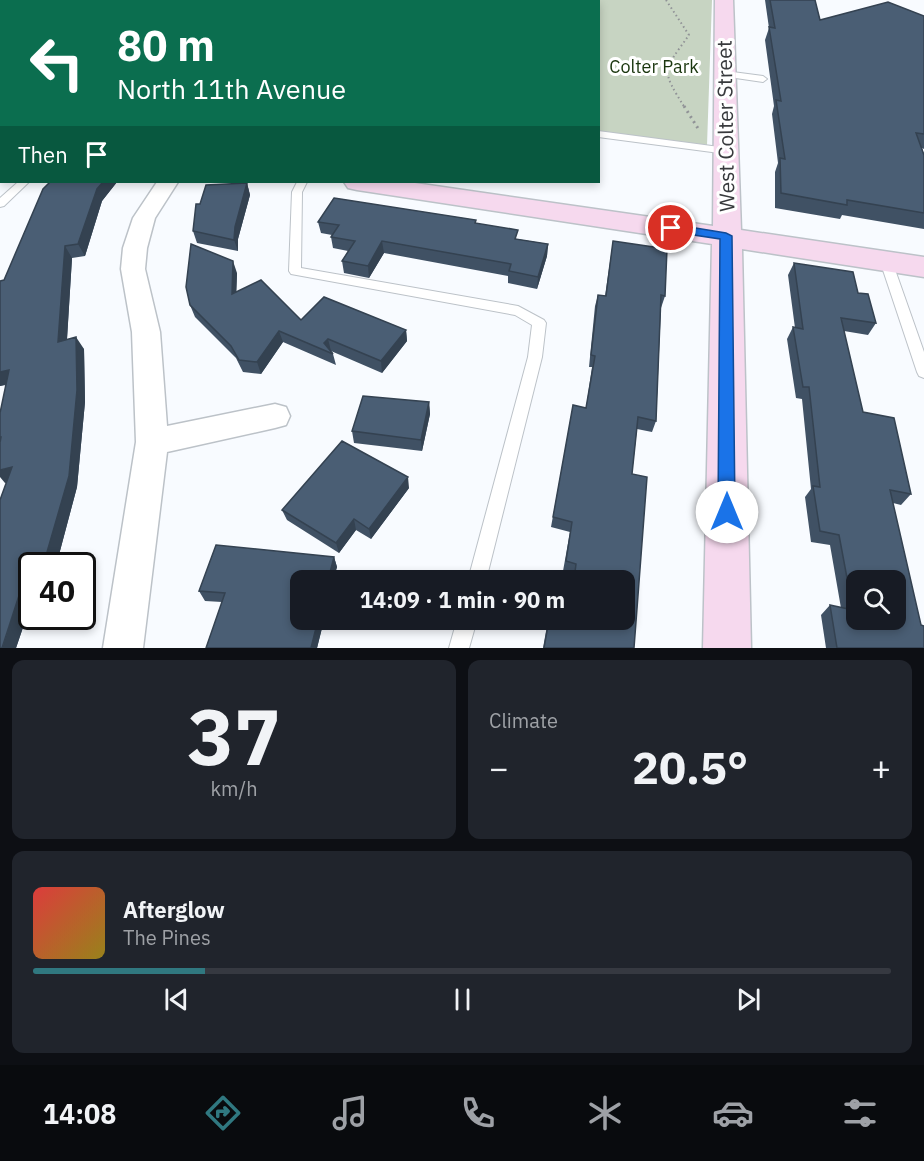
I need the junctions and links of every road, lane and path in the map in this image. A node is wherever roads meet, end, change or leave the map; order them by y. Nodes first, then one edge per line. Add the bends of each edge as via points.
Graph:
1 (666, 0) edge
2 (724, 0) edge
3 (726, 74) junction
4 (763, 79) dead end
5 (600, 134) edge
6 (715, 150) junction
7 (23, 183) edge
8 (166, 183) edge
9 (302, 183) edge
10 (364, 183) edge
11 (0, 204) edge
12 (726, 236) junction
13 (886, 261) junction
14 (924, 267) edge
15 (924, 372) edge
16 (275, 416) dead end
17 (152, 442) junction
18 (480, 570) edge
19 (464, 630) edge
20 (123, 648) edge
21 (459, 648) edge
22 (727, 648) edge

1 - 6 path via 689,35 673,53 667,79
2 - 3 street, West Colter Street
3 - 4 lane
3 - 6 street, West Colter Street
5 - 6 lane
6 - 12 street, West Colter Street
7 - 11 lane
8 - 17 street via 144,218 133,269 146,332
9 - 18 lane via 297,192 295,271 518,310 539,323 535,357
10 - 12 street
12 - 13 street
12 - 22 street, West Colter Street
13 - 14 street
13 - 15 lane
16 - 17 street
17 - 20 street
19 - 21 lane

